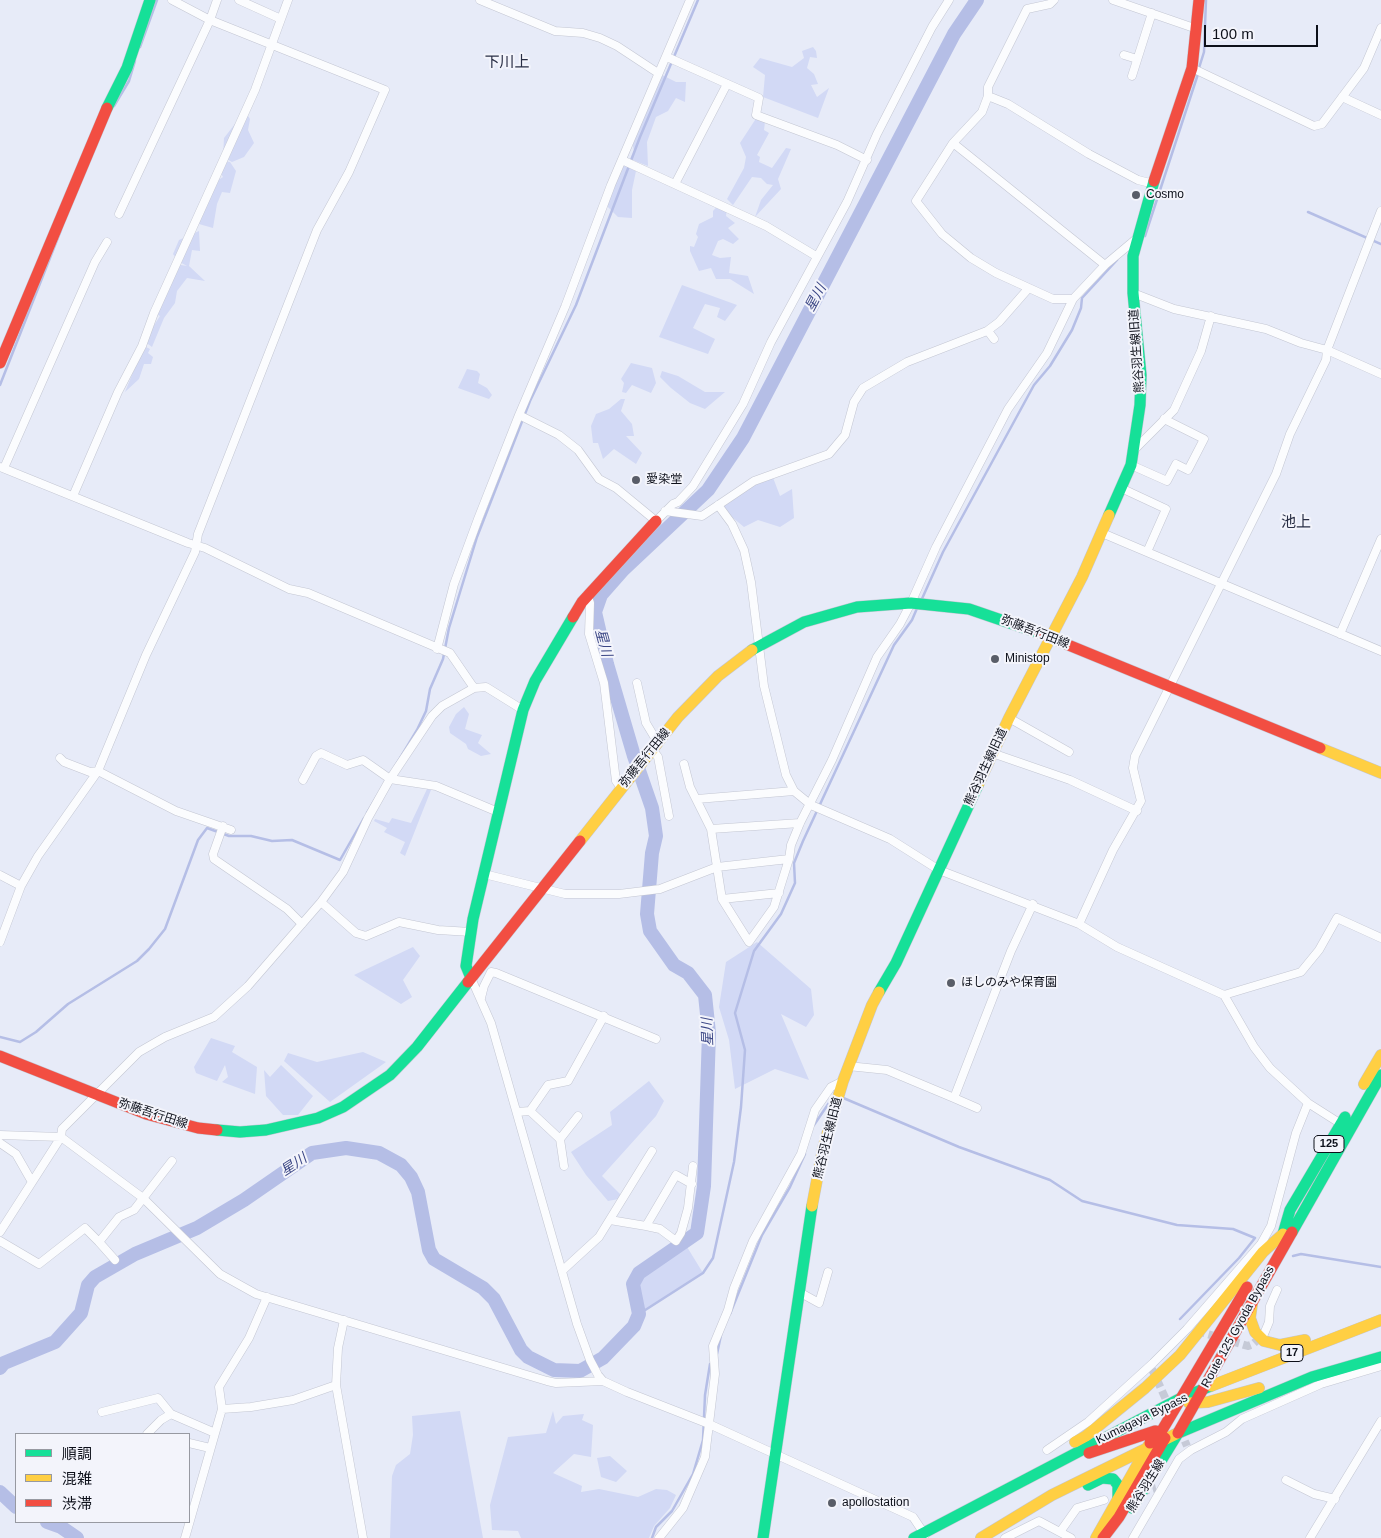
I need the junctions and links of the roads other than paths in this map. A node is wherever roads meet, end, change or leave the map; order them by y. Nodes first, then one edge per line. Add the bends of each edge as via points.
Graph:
1 (150, 0) edge
2 (172, 0) edge
3 (217, 0) edge
4 (238, 0) edge
5 (288, 0) edge
6 (480, 0) edge
7 (690, 0) edge
8 (950, 0) edge
9 (1054, 0) edge
10 (1113, 0) edge
11 (1199, 0) edge
12 (1152, 13) junction
13 (281, 19) junction
14 (210, 20) junction
15 (1381, 28) edge
16 (1198, 29) junction
17 (271, 44) junction
18 (1124, 55) dead end
19 (667, 56) junction
20 (1137, 59) junction
21 (1196, 71) junction
22 (658, 73) junction
23 (1132, 76) dead end
24 (727, 84) junction
25 (988, 96) junction
26 (1342, 97) junction
27 (1381, 115) edge
28 (953, 143) junction
29 (622, 160) junction
30 (867, 160) junction
31 (675, 184) junction
32 (1154, 184) junction
33 (1381, 211) edge
34 (119, 214) dead end
35 (1136, 239) junction
36 (107, 242) dead end
37 (816, 256) junction
38 (1106, 265) junction
39 (1027, 290) junction
40 (1133, 293) junction
41 (1073, 299) junction
42 (1211, 316) junction
43 (988, 330) junction
44 (994, 339) dead end
45 (1327, 350) junction
46 (0, 362) edge
47 (1381, 374) edge
48 (519, 415) junction
49 (1164, 419) junction
50 (1134, 450) junction
51 (1131, 465) junction
52 (2, 468) edge
53 (1122, 488) junction
54 (74, 496) junction
55 (718, 504) junction
56 (665, 511) junction
57 (656, 521) junction
58 (1102, 533) junction
59 (1381, 538) edge
60 (196, 545) junction
61 (1147, 552) junction
62 (1220, 583) junction
63 (587, 595) junction
64 (911, 603) junction
65 (1340, 634) junction
66 (1052, 638) junction
67 (759, 644) junction
68 (437, 649) junction
69 (1381, 651) edge
70 (637, 683) dead end
71 (1170, 687) junction
72 (474, 688) junction
73 (523, 710) junction
74 (1009, 718) junction
75 (653, 748) junction
76 (1069, 752) dead end
77 (992, 753) junction
78 (60, 758) dead end
79 (684, 764) dead end
80 (98, 771) junction
81 (1381, 773) edge
82 (390, 779) junction
83 (303, 780) dead end
84 (623, 786) junction
85 (794, 791) junction
86 (697, 799) junction
87 (811, 805) junction
88 (1137, 811) junction
89 (498, 812) junction
90 (668, 816) dead end
91 (800, 823) junction
92 (223, 826) junction
93 (711, 829) junction
94 (231, 830) dead end
95 (789, 859) junction
96 (717, 866) junction
97 (939, 870) junction
98 (484, 874) junction
99 (0, 875) edge
100 (21, 886) junction
101 (542, 890) junction
102 (779, 893) junction
103 (722, 899) junction
104 (321, 902) junction
105 (1033, 904) junction
106 (302, 924) junction
107 (1079, 924) junction
108 (471, 932) junction
109 (1381, 938) edge
110 (0, 942) edge
111 (471, 978) junction
112 (1224, 995) junction
113 (481, 998) junction
114 (604, 1016) junction
115 (656, 1039) dead end
116 (1381, 1055) edge
117 (0, 1056) edge
118 (848, 1066) junction
119 (1381, 1075) edge
120 (840, 1091) junction
121 (98, 1094) junction
122 (954, 1098) junction
123 (1308, 1103) junction
124 (976, 1108) dead end
125 (530, 1111) junction
126 (517, 1112) junction
127 (578, 1116) dead end
128 (1341, 1124) junction
129 (0, 1135) edge
130 (61, 1137) junction
131 (560, 1139) junction
132 (0, 1143) edge
133 (652, 1151) dead end
134 (172, 1162) dead end
135 (564, 1166) dead end
136 (693, 1166) dead end
137 (32, 1182) junction
138 (692, 1184) junction
139 (143, 1198) junction
140 (610, 1220) junction
141 (1298, 1221) junction
142 (646, 1226) junction
143 (0, 1232) edge
144 (1283, 1234) junction
145 (0, 1241) edge
146 (99, 1242) junction
147 (115, 1260) dead end
148 (563, 1270) junction
149 (828, 1272) dead end
150 (1277, 1290) dead end
151 (799, 1292) junction
152 (267, 1297) junction
153 (1254, 1298) junction
154 (344, 1320) junction
155 (1381, 1320) edge
156 (1348, 1332) junction
157 (1264, 1334) dead end
158 (1381, 1357) edge
159 (1381, 1366) edge
160 (1312, 1376) junction
161 (601, 1378) junction
162 (336, 1385) junction
163 (1204, 1389) junction
164 (1181, 1398) junction
165 (1195, 1403) junction
166 (222, 1408) junction
167 (102, 1412) dead end
168 (171, 1414) junction
169 (1242, 1419) junction
170 (1381, 1421) edge
171 (709, 1424) junction
172 (149, 1433) edge
173 (215, 1433) junction
174 (1178, 1433) junction
175 (1163, 1435) junction
176 (190, 1443) edge
177 (1148, 1446) junction
178 (210, 1448) junction
179 (1047, 1450) dead end
180 (1167, 1451) junction
181 (775, 1454) junction
182 (1070, 1455) junction
183 (1044, 1468) junction
184 (1286, 1480) dead end
185 (1052, 1495) junction
186 (193, 1497) edge
187 (1118, 1498) junction
188 (1335, 1499) junction
189 (1104, 1500) dead end
190 (190, 1512) edge
191 (188, 1523) edge
192 (1058, 1531) junction
193 (922, 1536) edge
194 (185, 1538) edge
195 (363, 1538) edge
196 (659, 1538) edge
197 (763, 1538) edge
198 (981, 1538) edge
199 (1005, 1538) edge
200 (1053, 1538) edge
201 (1071, 1538) edge
202 (1096, 1538) edge
203 (1103, 1538) edge
204 (1113, 1538) edge
205 (1128, 1538) edge
206 (1133, 1538) edge
207 (1310, 1538) edge

1 - 46 main road via 127,68 102,117
2 - 14 street
3 - 14 street
4 - 13 street
5 - 13 street
6 - 22 street via 555,30 600,38
7 - 19 street
8 - 30 street via 932,27
9 - 25 street via 1050,4 1027,9 988,87
10 - 12 street
11 - 16 main road, 熊谷羽生線旧道
12 - 16 street
12 - 20 street
13 - 17 street
14 - 17 street
14 - 34 street
15 - 26 street via 1364,68
16 - 21 main road, 熊谷羽生線旧道
17 - 54 street via 255,90
17 - 60 street via 385,90 349,172 317,230
18 - 20 street
19 - 22 street
19 - 24 street
20 - 23 street
21 - 26 street via 1314,126 1322,124
21 - 32 main road, 熊谷羽生線旧道
22 - 29 street
24 - 30 street via 759,98 756,115 837,145
24 - 31 street
25 - 28 street via 982,112
25 - 32 street via 1008,104 1138,180
26 - 27 street
28 - 38 street
28 - 39 street via 916,201 942,234 971,258
29 - 31 street
29 - 48 street via 566,307
30 - 37 street
31 - 37 street via 766,226
32 - 35 main road, 熊谷羽生線旧道
33 - 45 street
35 - 38 street
35 - 40 main road, 熊谷羽生線旧道
36 - 52 street
37 - 56 street via 726,435 694,486
38 - 41 street
39 - 41 street via 1052,299
39 - 43 street
40 - 42 street via 1174,309
40 - 50 main road, 熊谷羽生線旧道 via 1141,375
41 - 64 street via 1046,353 1008,409 936,547
42 - 45 street via 1266,329
42 - 49 street via 1201,351 1174,410
43 - 44 street
43 - 55 street via 884,374 863,388 854,402 845,435 829,454 754,481
45 - 47 street
45 - 62 street via 1326,360 1290,434 1276,474
48 - 57 street via 578,450 599,479 616,488
48 - 68 street via 454,584
49 - 50 street
49 - 51 street via 1204,439 1188,470 1176,464 1168,481
50 - 51 main road, 熊谷羽生線旧道
51 - 53 main road, 熊谷羽生線旧道
52 - 54 street
53 - 58 main road, 熊谷羽生線旧道
53 - 61 street via 1166,509
54 - 60 street
55 - 56 street via 702,516
55 - 67 street via 744,550
56 - 57 street
57 - 63 main road
58 - 61 street
58 - 66 main road, 熊谷羽生線旧道
59 - 65 street
60 - 68 street via 289,589 308,593
60 - 80 street
61 - 62 street
62 - 65 street
62 - 71 street
63 - 73 main road via 552,649
63 - 84 street via 590,603 589,634 604,683 616,781
64 - 66 main road, 弥藤吾行田線 via 969,609
64 - 67 main road, 弥藤吾行田線 via 831,614 804,622
64 - 87 street via 877,657
65 - 69 street
66 - 71 main road, 弥藤吾行田線
66 - 74 main road, 熊谷羽生線旧道
67 - 75 main road, 弥藤吾行田線 via 718,676
67 - 85 street via 774,728 786,775
68 - 72 street via 450,654
70 - 75 street
71 - 81 main road, 弥藤吾行田線
71 - 88 street via 1135,756 1133,768 1140,801
72 - 73 street via 486,686
72 - 82 street via 442,706 432,716
73 - 89 main road
74 - 76 street
74 - 77 main road, 熊谷羽生線旧道
75 - 84 main road, 弥藤吾行田線
75 - 90 street via 658,757
77 - 88 street via 1070,780
77 - 97 main road, 熊谷羽生線旧道
78 - 80 street via 90,772
79 - 86 street
80 - 92 street via 176,811
80 - 100 street via 38,856
82 - 83 street via 363,760 347,765 321,753
82 - 89 street via 436,786
82 - 104 street via 344,872
84 - 101 main road, 弥藤吾行田線
85 - 86 street
85 - 87 street
86 - 93 street
87 - 91 street
87 - 97 street via 890,839
88 - 107 street via 1113,850
89 - 98 main road
91 - 93 street
91 - 95 street
92 - 94 street
92 - 106 street via 212,854 214,859
93 - 96 street
95 - 96 street
95 - 102 street
96 - 101 street via 660,888 619,894 565,894
96 - 103 street
97 - 105 street
97 - 118 main road, 熊谷羽生線旧道 via 896,963 872,1005
98 - 101 street
98 - 108 main road
99 - 100 street
100 - 110 street
101 - 111 main road, 弥藤吾行田線
102 - 103 street
102 - 103 street via 774,906 749,942
104 - 106 street
104 - 108 street via 356,933 366,936 399,922 438,930
105 - 107 street
105 - 122 street via 1011,951
106 - 121 street via 248,986 214,1016 139,1052
107 - 112 street via 1117,947
108 - 111 main road via 466,966
109 - 112 street via 1337,918 1319,950 1301,972
111 - 113 street
111 - 121 main road, 弥藤吾行田線 via 417,1047 390,1075 343,1107 318,1118 266,1130 215,1130 175,1123
112 - 123 street via 1270,1068
113 - 114 street via 491,972
113 - 126 street
114 - 115 street
114 - 125 street via 568,1081 548,1085
116 - 128 main road, Route 125 Gyoda Bypass / 125
117 - 121 main road, 弥藤吾行田線
118 - 120 main road, 熊谷羽生線旧道
118 - 122 street via 887,1070
119 - 141 main road, Route 125 Gyoda Bypass / 125
120 - 151 main road, 熊谷羽生線旧道 via 823,1148
120 - 171 street via 831,1087 815,1110 801,1154 753,1241 734,1288 713,1346 715,1374
121 - 130 street via 62,1129
122 - 124 street
123 - 128 street
123 - 179 street via 1296,1133 1271,1226 1261,1244 1187,1330 1109,1403
125 - 126 street
125 - 131 street
126 - 148 street
127 - 131 street
128 - 144 main road, Route 125 Gyoda Bypass / 125 via 1290,1210
129 - 130 street
130 - 137 street
130 - 139 street
131 - 135 street
132 - 137 street via 16,1154
133 - 140 street
134 - 139 street
136 - 138 street
137 - 143 street
138 - 142 street via 676,1175
138 - 142 street via 681,1233 676,1241 660,1229
139 - 146 street via 134,1210 120,1217
139 - 152 street via 220,1274
140 - 142 street
140 - 148 street via 599,1237
141 - 144 main road, Route 125 Gyoda Bypass / 125
141 - 153 main road, Route 125 Gyoda Bypass / 125
144 - 164 main road, Route 125 Gyoda Bypass / 125 via 1238,1301
144 - 183 main road via 1263,1252 1180,1355 1086,1436 1058,1451
145 - 146 street via 39,1264 85,1228
146 - 147 street
148 - 161 street via 577,1324 590,1360
149 - 151 street via 819,1303
150 - 157 street
151 - 181 main road, 熊谷羽生線旧道
152 - 154 street
152 - 166 street via 249,1338 218,1387
153 - 156 main road via 1250,1318 1255,1332 1271,1344 1295,1343 1316,1336
153 - 163 main road, Route 125 Gyoda Bypass / 125
154 - 161 street via 547,1381
154 - 162 street via 338,1348
155 - 156 main road, Kumagaya Bypass / 17
156 - 163 main road, Kumagaya Bypass / 17
158 - 160 main road, 17
159 - 169 street via 1321,1384
160 - 165 main road
160 - 174 main road, 17
161 - 171 street
162 - 166 street via 293,1400
162 - 195 street
163 - 164 main road, Kumagaya Bypass / 17
163 - 165 main road, Route 125 Gyoda Bypass / 125
164 - 165 main road
164 - 175 main road, Route 125 Gyoda Bypass / 125
164 - 182 main road, Kumagaya Bypass / 17
165 - 174 main road, Route 125 Gyoda Bypass / 125
166 - 173 street
167 - 168 street via 158,1398
168 - 172 street
168 - 173 street
169 - 205 street via 1187,1446 1175,1456
169 - 206 street via 1179,1459
170 - 188 street
171 - 181 street
171 - 196 street via 705,1457 697,1480 682,1508
173 - 178 street
174 - 175 main road, 17
174 - 180 main road, 熊谷羽生線
175 - 177 main road, Route 125 Gyoda Bypass / 125
175 - 180 main road
175 - 182 main road via 1155,1431 1090,1453
175 - 203 main road via 1119,1517
176 - 178 street
177 - 185 main road
177 - 187 main road, 熊谷羽生線
178 - 186 street
180 - 204 main road, 熊谷羽生線
181 - 193 street via 914,1517
181 - 197 main road, 熊谷羽生線旧道
182 - 183 main road, Kumagaya Bypass / 17
183 - 193 main road, Kumagaya Bypass / 17
184 - 188 street via 1314,1494
185 - 187 main road via 1074,1492 1108,1478 1118,1485
185 - 198 main road
186 - 190 street
187 - 202 main road, 熊谷羽生線
188 - 207 street
189 - 192 street via 1077,1508
191 - 194 street
192 - 199 street via 1039,1521
192 - 200 street
192 - 201 street

